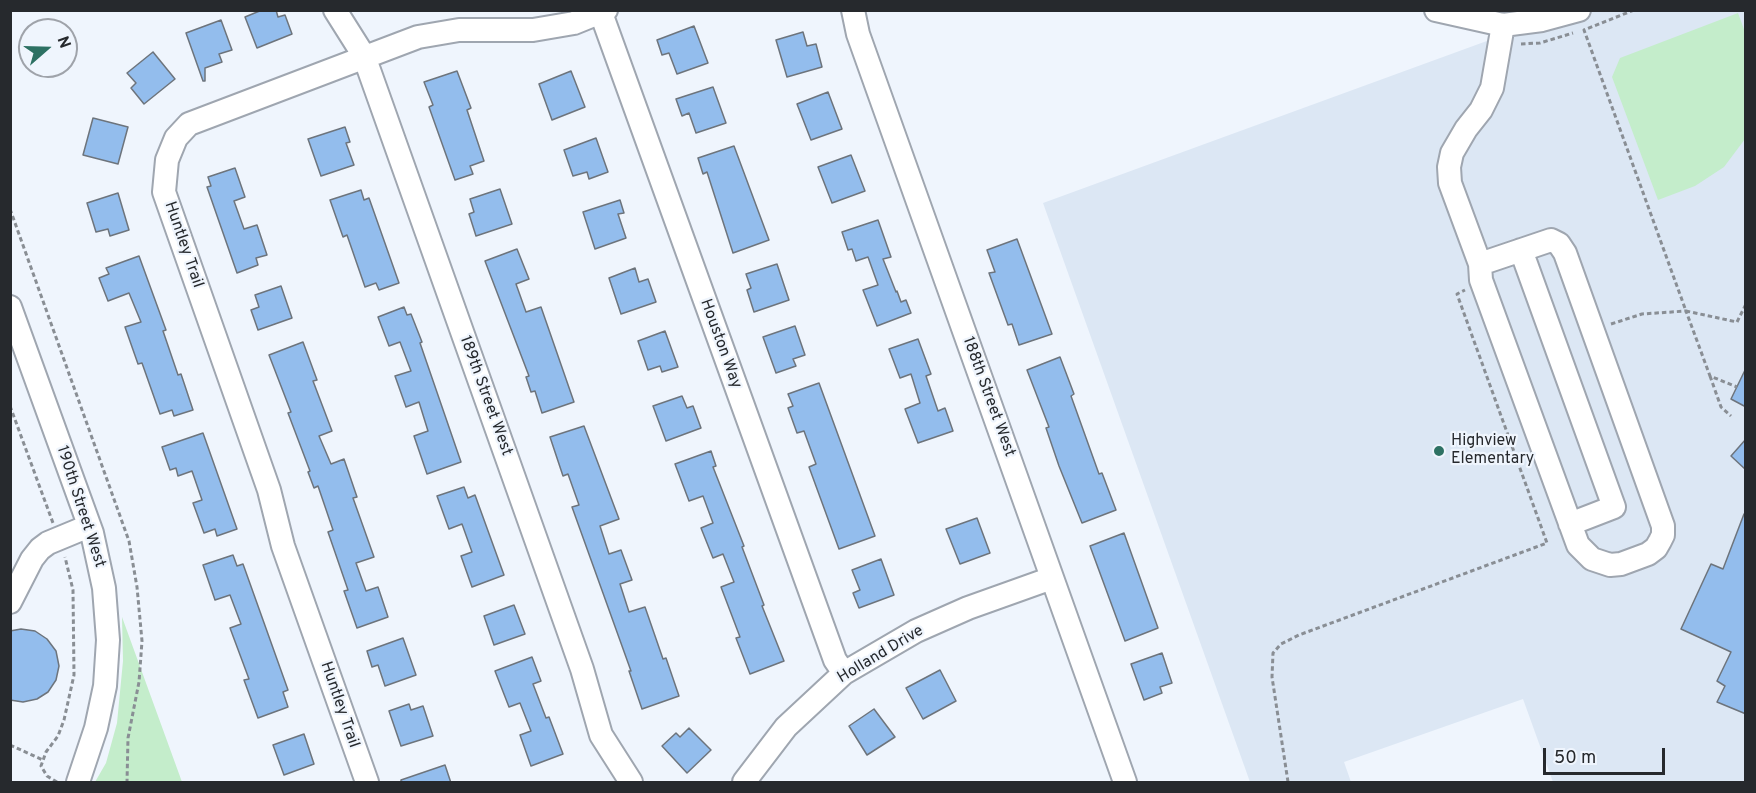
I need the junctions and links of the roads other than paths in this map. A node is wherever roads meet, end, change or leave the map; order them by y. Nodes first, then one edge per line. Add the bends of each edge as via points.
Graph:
1 (335, 10) edge
2 (853, 10) edge
3 (1436, 10) edge
4 (603, 12) edge
5 (1581, 20) edge
6 (1501, 35) junction
7 (364, 56) junction
8 (1521, 250) junction
9 (1480, 264) junction
10 (10, 308) edge
11 (1570, 524) junction
12 (89, 526) junction
13 (1052, 578) junction
14 (10, 602) edge
15 (844, 674) junction
16 (78, 783) edge
17 (367, 783) edge
18 (631, 783) edge
19 (744, 783) edge
20 (1125, 783) edge

1 - 7 street, 189th Street West
2 - 13 street, 188th Street West via 858,34
3 - 6 street
4 - 7 street, Huntley Trail via 574,23 533,30 459,30 418,37
4 - 15 street, Houston Way via 835,660
5 - 6 street via 1542,20
6 - 9 street via 1492,88 1458,141 1449,167 1450,183
7 - 17 street, Huntley Trail via 189,124 176,138 167,160 164,192
7 - 18 street, 189th Street West via 582,669 601,735
8 - 9 street
8 - 11 street via 1614,507
8 - 11 street via 1551,240 1565,253 1663,535 1648,554 1610,565 1585,553
9 - 11 street via 1481,280
10 - 12 street, 190th Street West
12 - 14 street via 40,549
12 - 16 street, 190th Street West via 104,588 107,661 96,728
13 - 15 street, Holland Drive via 916,631
13 - 20 street, 188th Street West
15 - 19 street, Holland Drive via 786,727

